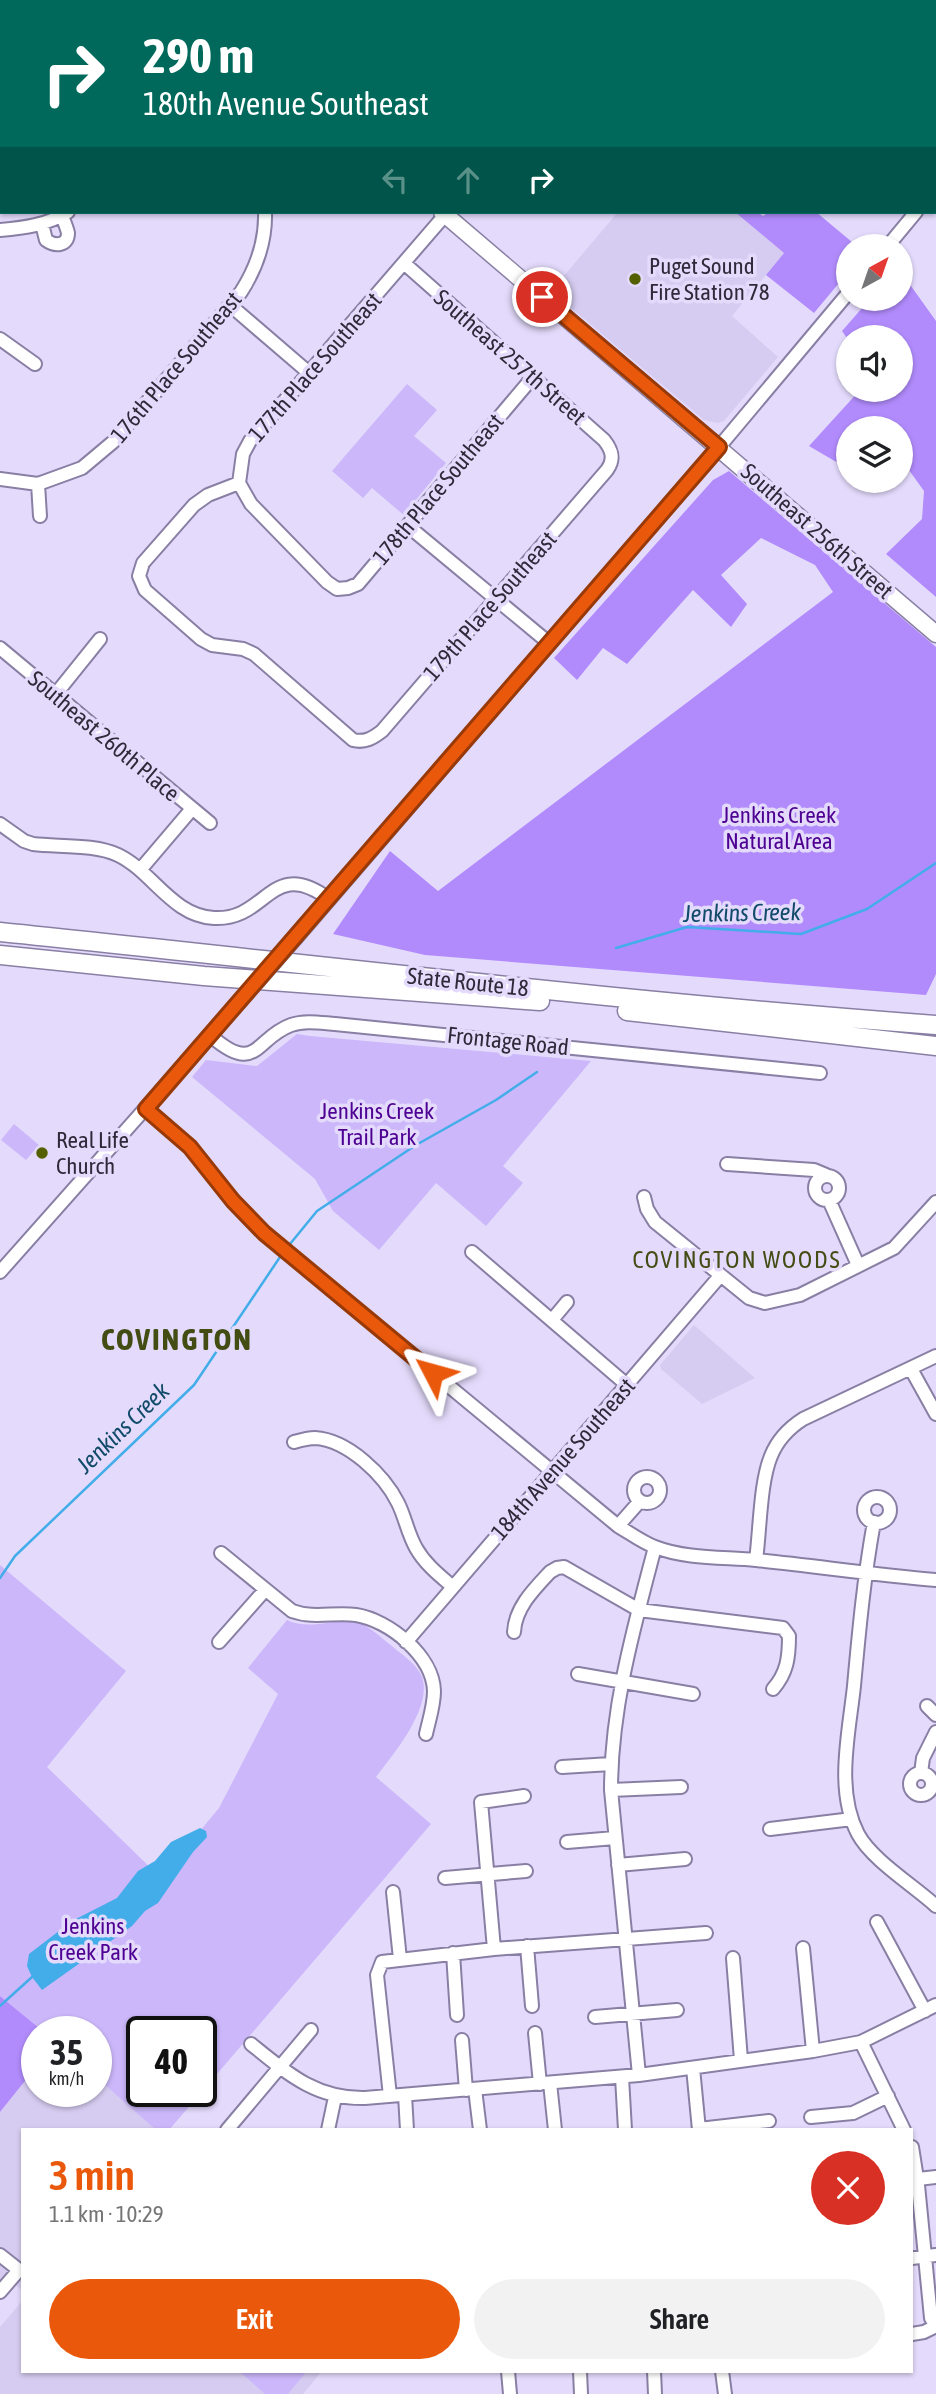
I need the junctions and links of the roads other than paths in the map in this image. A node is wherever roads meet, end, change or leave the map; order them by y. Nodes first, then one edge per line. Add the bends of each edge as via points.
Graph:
1 (65, 214) edge
2 (265, 214) edge
3 (442, 214) edge
4 (444, 214) edge
5 (914, 214) edge
6 (42, 224) junction
7 (0, 230) edge
8 (898, 234) edge
9 (405, 264) junction
10 (230, 305) junction
11 (836, 308) edge
12 (0, 339) edge
13 (35, 364) dead end
14 (308, 372) junction
15 (533, 377) junction
16 (719, 447) junction
17 (612, 454) joint
18 (0, 479) edge
19 (239, 483) junction
20 (38, 484) junction
21 (40, 516) dead end
22 (408, 526) junction
23 (495, 598) junction
24 (936, 634) edge
25 (100, 639) dead end
26 (549, 643) junction
27 (0, 648) edge
28 (55, 695) junction
29 (191, 810) junction
30 (209, 823) dead end
31 (0, 824) edge
32 (140, 870) junction
33 (329, 899) junction
34 (0, 932) edge
35 (0, 955) edge
36 (568, 998) junction
37 (616, 1004) junction
38 (936, 1025) edge
39 (785, 1028) junction
40 (211, 1037) junction
41 (936, 1046) edge
42 (936, 1053) edge
43 (820, 1073) dead end
44 (146, 1109) junction
45 (727, 1164) dead end
46 (644, 1197) dead end
47 (936, 1202) edge
48 (472, 1252) dead end
49 (858, 1265) junction
50 (0, 1272) edge
51 (720, 1276) junction
52 (568, 1302) dead end
53 (552, 1320) junction
54 (936, 1356) edge
55 (911, 1369) junction
56 (627, 1385) junction
57 (936, 1415) edge
58 (294, 1442) dead end
59 (553, 1471) junction
60 (640, 1502) dead end
61 (874, 1522) dead end
62 (618, 1526) junction
63 (655, 1547) junction
64 (221, 1553) dead end
65 (756, 1560) junction
66 (864, 1574) junction
67 (936, 1580) edge
68 (453, 1587) junction
69 (265, 1590) junction
70 (639, 1610) junction
71 (514, 1632) dead end
72 (219, 1642) dead end
73 (406, 1642) junction
74 (578, 1674) dead end
75 (622, 1682) junction
76 (773, 1689) dead end
77 (693, 1694) dead end
78 (936, 1732) edge
79 (426, 1734) dead end
80 (611, 1764) junction
81 (562, 1767) dead end
82 (921, 1773) dead end
83 (681, 1787) dead end
84 (611, 1790) junction
85 (524, 1796) dead end
86 (852, 1819) junction
87 (770, 1829) dead end
88 (615, 1838) junction
89 (567, 1842) dead end
90 (618, 1859) junction
91 (685, 1859) dead end
92 (526, 1871) dead end
93 (488, 1874) junction
94 (445, 1878) dead end
95 (393, 1892) dead end
96 (936, 1906) edge
97 (877, 1922) dead end
98 (706, 1933) dead end
99 (625, 1937) junction
100 (527, 1946) junction
101 (495, 1948) junction
102 (803, 1948) dead end
103 (453, 1953) junction
104 (733, 1958) dead end
105 (400, 1959) junction
106 (532, 2006) dead end
107 (677, 2010) dead end
108 (932, 2011) edge
109 (633, 2014) junction
110 (457, 2015) dead end
111 (595, 2017) dead end
112 (311, 2030) dead end
113 (535, 2033) dead end
114 (462, 2039) dead end
115 (861, 2042) junction
116 (251, 2044) dead end
117 (813, 2051) junction
118 (741, 2060) junction
119 (279, 2067) junction
120 (693, 2068) junction
121 (639, 2075) junction
122 (622, 2077) junction
123 (545, 2083) junction
124 (471, 2090) junction
125 (405, 2095) junction
126 (335, 2096) junction
127 (390, 2096) junction
128 (888, 2096) junction
129 (811, 2117) dead end
130 (769, 2121) dead end
131 (229, 2128) edge
132 (328, 2128) edge
133 (407, 2128) edge
134 (480, 2128) edge
135 (555, 2128) edge
136 (625, 2128) edge
137 (699, 2128) edge
138 (715, 2128) edge
139 (903, 2128) edge
140 (913, 2156) edge
141 (936, 2177) edge
142 (916, 2183) edge
143 (0, 2255) edge
144 (924, 2256) edge
145 (0, 2292) edge
146 (936, 2326) edge
147 (913, 2334) edge
148 (508, 2373) edge
149 (580, 2373) edge
150 (654, 2373) edge
151 (722, 2373) edge
152 (510, 2394) edge
153 (581, 2394) edge
154 (655, 2394) edge
155 (725, 2394) edge

1 - 6 street
1 - 6 street via 68,232 61,244 49,243
2 - 10 street, 176th Place Southeast via 256,264
3 - 9 street, 177th Place Southeast
4 - 16 main road, Southeast 256th Street
5 - 8 street
6 - 7 street
9 - 14 street, 177th Place Southeast
9 - 15 street, Southeast 257th Street
10 - 14 street
10 - 20 street, 176th Place Southeast via 113,442 82,468
11 - 16 street
12 - 13 street
14 - 19 street, 177th Place Southeast via 250,441
15 - 17 street, Southeast 257th Street via 604,440
15 - 22 street, 178th Place Southeast
16 - 24 main road, Southeast 256th Street
16 - 26 street
17 - 23 street, 179th Place Southeast via 607,470
18 - 20 street
19 - 22 street, 178th Place Southeast via 251,504 337,589 358,584
19 - 23 street, 179th Place Southeast via 194,505 143,563 139,576 145,590 201,639 247,650 353,740 366,741 382,731
20 - 21 street
22 - 23 street
23 - 26 street
25 - 28 street
26 - 33 street
27 - 28 street, Southeast 260th Place
28 - 29 street, Southeast 260th Place
29 - 30 street, Southeast 260th Place
29 - 32 street
31 - 32 street via 33,844 105,850
32 - 33 street via 182,907 214,919 239,915 292,882
33 - 40 street, bridge
34 - 36 highway, State Route 18
35 - 36 highway, State Route 18 via 218,977
36 - 37 highway, State Route 18
37 - 38 highway, State Route 18
37 - 39 highway, State Route 18
39 - 41 highway, State Route 18
39 - 42 highway
40 - 43 street, Frontage Road via 229,1050 251,1053 287,1026 306,1022
40 - 44 street
44 - 50 street
44 - 59 street via 190,1147 264,1233
45 - 49 street via 814,1170 826,1175 816,1181 814,1189 821,1199 829,1200
46 - 51 street via 656,1222
47 - 49 street via 894,1248
48 - 53 street
49 - 51 street via 800,1295 765,1303 749,1298
51 - 56 street, 184th Avenue Southeast
52 - 53 street
53 - 56 street
54 - 55 street
55 - 57 street
55 - 65 street via 789,1428 771,1456
56 - 59 street, 184th Avenue Southeast
58 - 68 street via 327,1440 362,1461 397,1500 425,1561
59 - 62 street
59 - 68 street, 184th Avenue Southeast
60 - 62 street
61 - 66 street
62 - 63 street
63 - 65 street
63 - 70 street
64 - 69 street
65 - 66 street
66 - 67 street
66 - 86 street via 846,1772
68 - 73 street, 184th Avenue Southeast
69 - 72 street
69 - 73 street via 292,1611 306,1616 360,1616
70 - 71 street via 568,1569 557,1568 520,1608
70 - 75 street
70 - 76 street via 786,1630 789,1661
73 - 79 street via 432,1679
74 - 75 street
75 - 77 street
75 - 80 street
78 - 82 street
80 - 81 street
80 - 84 street
83 - 84 street
84 - 88 street
85 - 93 street via 481,1802
86 - 87 street
86 - 96 street via 875,1854
88 - 89 street
88 - 90 street
90 - 91 street
90 - 99 street
92 - 93 street
93 - 94 street
93 - 101 street
95 - 105 street
97 - 108 street
98 - 99 street
99 - 100 street
99 - 109 street
100 - 101 street
100 - 106 street
101 - 103 street
102 - 117 street
103 - 105 street
103 - 110 street
104 - 118 street
105 - 127 street via 385,1961 377,1975
107 - 109 street
108 - 115 street
109 - 111 street
109 - 121 street
112 - 119 street
113 - 123 street
114 - 124 street
115 - 117 street
115 - 128 street
116 - 119 street
117 - 118 street
118 - 120 street
119 - 126 street via 308,2086
119 - 131 street
120 - 121 street
120 - 137 street
121 - 122 street
122 - 123 street
122 - 136 street
123 - 124 street
123 - 135 street
124 - 125 street
124 - 134 street
125 - 127 street
125 - 133 street
126 - 127 street
126 - 132 street
128 - 129 street via 853,2113
128 - 139 street
130 - 138 street
140 - 142 street
141 - 142 street
142 - 144 street
143 - 145 street via 19,2270
144 - 146 street via 931,2318
146 - 147 street
148 - 152 street
149 - 153 street
150 - 154 street
151 - 155 street

